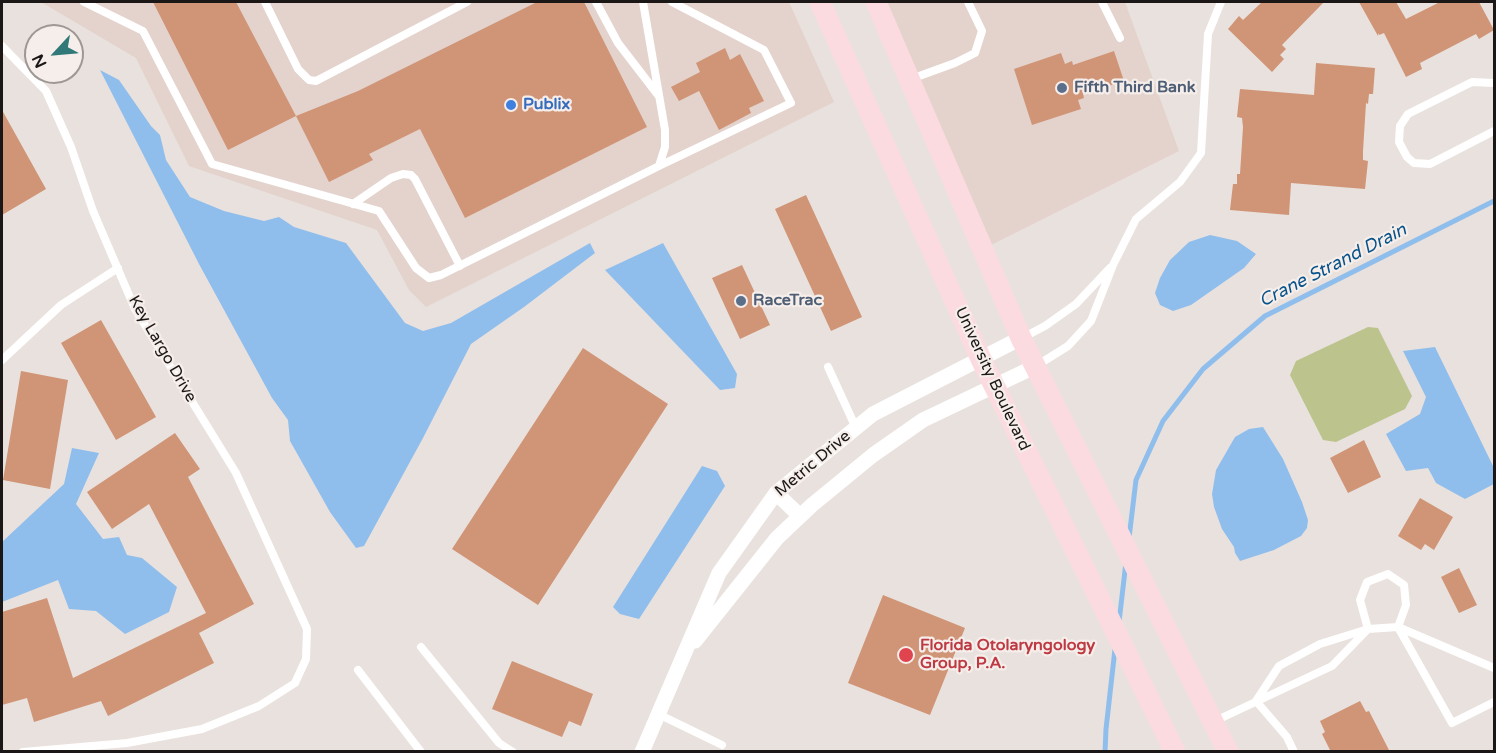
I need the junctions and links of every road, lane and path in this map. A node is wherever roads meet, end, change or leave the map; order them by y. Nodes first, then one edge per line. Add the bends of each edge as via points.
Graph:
1 (84, 2) edge
2 (265, 2) edge
3 (467, 2) edge
4 (596, 2) edge
5 (642, 2) edge
6 (672, 2) edge
7 (820, 2) edge
8 (876, 2) edge
9 (968, 2) edge
10 (1102, 2) edge
11 (1221, 2) edge
12 (1120, 38) dead end
13 (2, 46) edge
14 (909, 79) junction
15 (1494, 82) edge
16 (659, 96) junction
17 (1494, 131) edge
18 (658, 166) junction
19 (353, 204) junction
20 (1113, 265) junction
21 (460, 266) junction
22 (118, 268) junction
23 (1021, 338) junction
24 (981, 359) junction
25 (2, 360) edge
26 (828, 367) dead end
27 (1034, 367) junction
28 (994, 386) junction
29 (856, 428) junction
30 (776, 493) junction
31 (800, 516) junction
32 (1398, 627) junction
33 (1368, 629) junction
34 (421, 647) dead end
35 (679, 663) junction
36 (1494, 668) edge
37 (358, 670) dead end
38 (1256, 701) junction
39 (1494, 702) edge
40 (658, 714) junction
41 (1213, 722) junction
42 (722, 745) dead end
43 (22, 752) edge
44 (421, 752) edge
45 (513, 752) edge
46 (642, 752) edge
47 (1175, 752) edge
48 (1228, 752) edge
49 (1294, 752) edge

1 - 19 lane via 142,31 212,164
2 - 3 lane via 298,69 309,80 316,81
4 - 16 lane via 618,42
5 - 16 lane
6 - 18 lane via 764,50 790,103
7 - 24 street, University Boulevard
8 - 14 street
9 - 14 lane via 982,31 975,53
10 - 12 lane
11 - 20 lane via 1208,34 1201,153 1180,182 1136,219
13 - 22 lane, Key Largo Drive via 46,91
14 - 23 street
15 - 17 lane via 1472,82 1408,114 1400,126 1399,142 1414,163 1430,164
16 - 18 lane via 665,147
18 - 21 lane
19 - 21 lane via 379,210 416,268 429,278
19 - 21 lane via 391,178 411,175
20 - 23 lane via 1076,304
20 - 27 lane via 1091,321 1068,346
22 - 25 lane via 61,305
22 - 43 lane, Key Largo Drive via 135,309 236,472 307,629 306,659 295,683 259,706 202,729 127,742
23 - 24 street, Metric Drive
23 - 27 street
24 - 28 street, University Boulevard
24 - 29 street, Metric Drive via 873,414
26 - 29 lane
27 - 28 street, Metric Drive
27 - 41 street
28 - 31 street, Metric Drive via 923,420
28 - 47 street, University Boulevard
29 - 30 street, Metric Drive
30 - 31 street
30 - 35 street, Metric Drive via 718,573
31 - 35 street, Metric Drive via 777,538
32 - 33 lane
32 - 33 lane via 1406,605 1404,585 1388,574 1368,582 1360,600
32 - 36 lane
32 - 39 lane via 1452,723
33 - 38 lane via 1332,666
33 - 38 lane via 1320,644 1279,666
34 - 45 lane via 500,743
35 - 40 street, Metric Drive
37 - 44 lane
38 - 41 lane
38 - 49 lane via 1287,737
40 - 42 lane
40 - 46 street, Metric Drive
41 - 48 street

